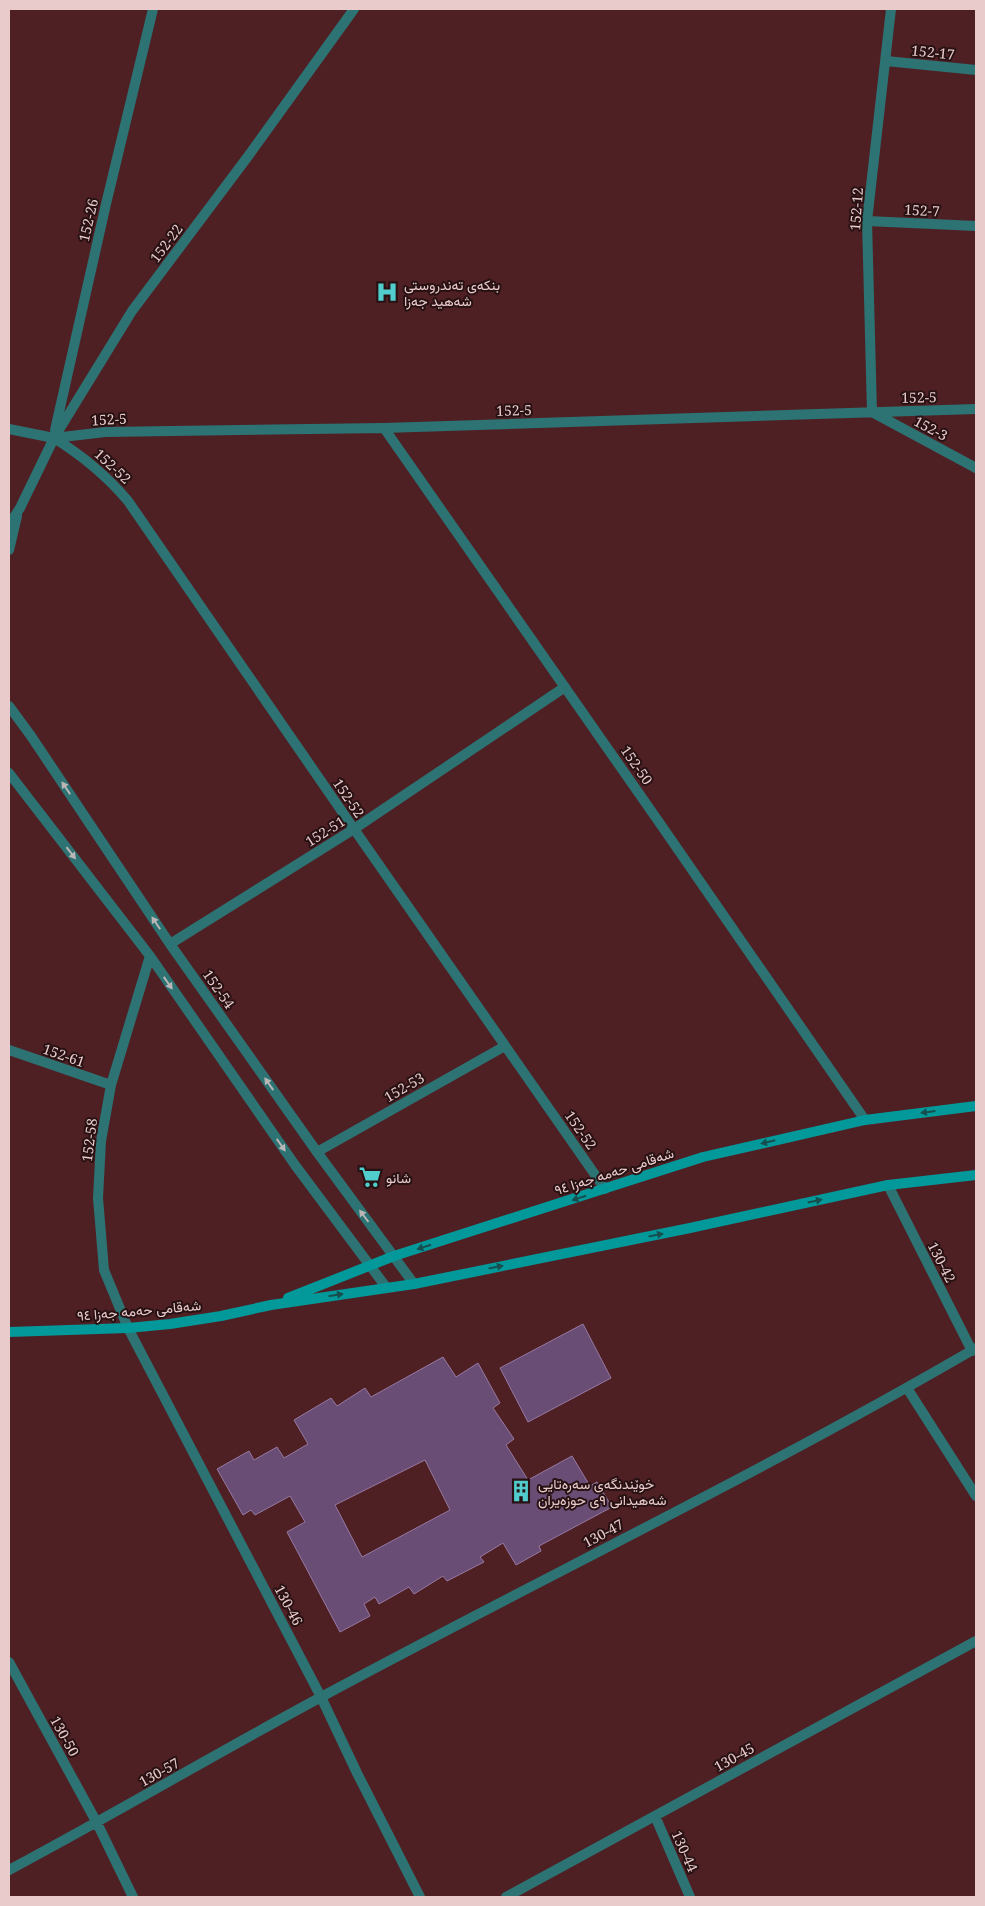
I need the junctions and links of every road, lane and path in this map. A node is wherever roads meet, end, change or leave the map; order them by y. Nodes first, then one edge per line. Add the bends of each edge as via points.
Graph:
1 (153, 9) edge
2 (354, 9) edge
3 (891, 9) edge
4 (886, 61) junction
5 (976, 70) edge
6 (867, 221) junction
7 (976, 226) edge
8 (976, 410) edge
9 (872, 412) junction
10 (384, 428) junction
11 (9, 429) edge
12 (54, 438) junction
13 (976, 468) edge
14 (20, 508) junction
15 (9, 525) edge
16 (9, 550) edge
17 (565, 687) junction
18 (9, 706) edge
19 (9, 773) edge
20 (354, 829) junction
21 (170, 944) junction
22 (150, 956) junction
23 (505, 1046) junction
24 (9, 1050) edge
25 (111, 1085) junction
26 (976, 1106) edge
27 (864, 1120) junction
28 (317, 1152) junction
29 (976, 1175) edge
30 (888, 1185) junction
31 (605, 1189) junction
32 (394, 1256) junction
33 (370, 1266) junction
34 (414, 1284) junction
35 (386, 1287) junction
36 (271, 1305) junction
37 (128, 1328) junction
38 (9, 1332) edge
39 (974, 1350) edge
40 (906, 1388) junction
41 (976, 1496) edge
42 (976, 1641) edge
43 (9, 1662) edge
44 (321, 1696) junction
45 (655, 1816) junction
46 (97, 1823) junction
47 (9, 1870) edge
48 (133, 1897) edge
49 (420, 1897) edge
50 (506, 1897) edge
51 (690, 1897) edge

1 - 12 street, 152-26
2 - 12 street, 152-22 via 250,155 132,311
3 - 4 street, 152-12
4 - 5 street, 152-17
4 - 6 street, 152-12
6 - 7 street, 152-7
6 - 9 street, 152-12
8 - 9 street, 152-5
9 - 10 street, 152-5
9 - 13 street, 152-3
10 - 12 street, 152-5 via 105,432
10 - 17 street, 152-50
11 - 12 street
12 - 14 street, 152-22
12 - 20 street, 152-52 via 94,465 128,501
14 - 15 street
14 - 16 street
17 - 20 street, 152-51
17 - 27 street, 152-50
21 -> 18 street, 152-54
19 -> 22 street
20 - 21 street, 152-51
20 - 23 street, 152-52
28 -> 21 street, 152-54
22 - 25 street, 152-58
22 -> 33 street via 295,1165
23 - 28 street, 152-53
23 - 31 street, 152-52
24 - 25 street, 152-61
25 - 37 street, 152-58 via 102,1141 98,1198 104,1270
26 -> 27 main road, شەقامی حەمە جەزا ٩٤
27 -> 31 main road, شەقامی حەمە جەزا ٩٤ via 703,1157
32 -> 28 street, 152-54
29 - 30 main road, شەقامی حەمە جەزا ٩٤
34 -> 30 main road, شەقامی حەمە جەزا ٩٤
30 - 39 street, 130-42
31 -> 32 main road, شەقامی حەمە جەزا ٩٤
32 - 33 main road, شەقامی حەمە جەزا ٩٤
32 - 34 street, 152-54
33 - 35 street
33 - 36 main road, شەقامی حەمە جەزا ٩٤
34 - 35 main road, شەقامی حەمە جەزا ٩٤
36 -> 35 main road, شەقامی حەمە جەزا ٩٤
36 - 37 main road, شەقامی حەمە جەزا ٩٤ via 178,1323
37 - 38 main road, شەقامی حەمە جەزا ٩٤
37 - 44 street, 130-46
39 - 40 street, 130-47
40 - 41 street
40 - 44 street, 130-47
42 - 45 street, 130-45
43 - 46 street, 130-50
44 - 46 street, 130-57
44 - 49 street, 130-46
45 - 50 street, 130-45
45 - 51 street, 130-44
46 - 47 street, 130-57
46 - 48 street, 130-50

